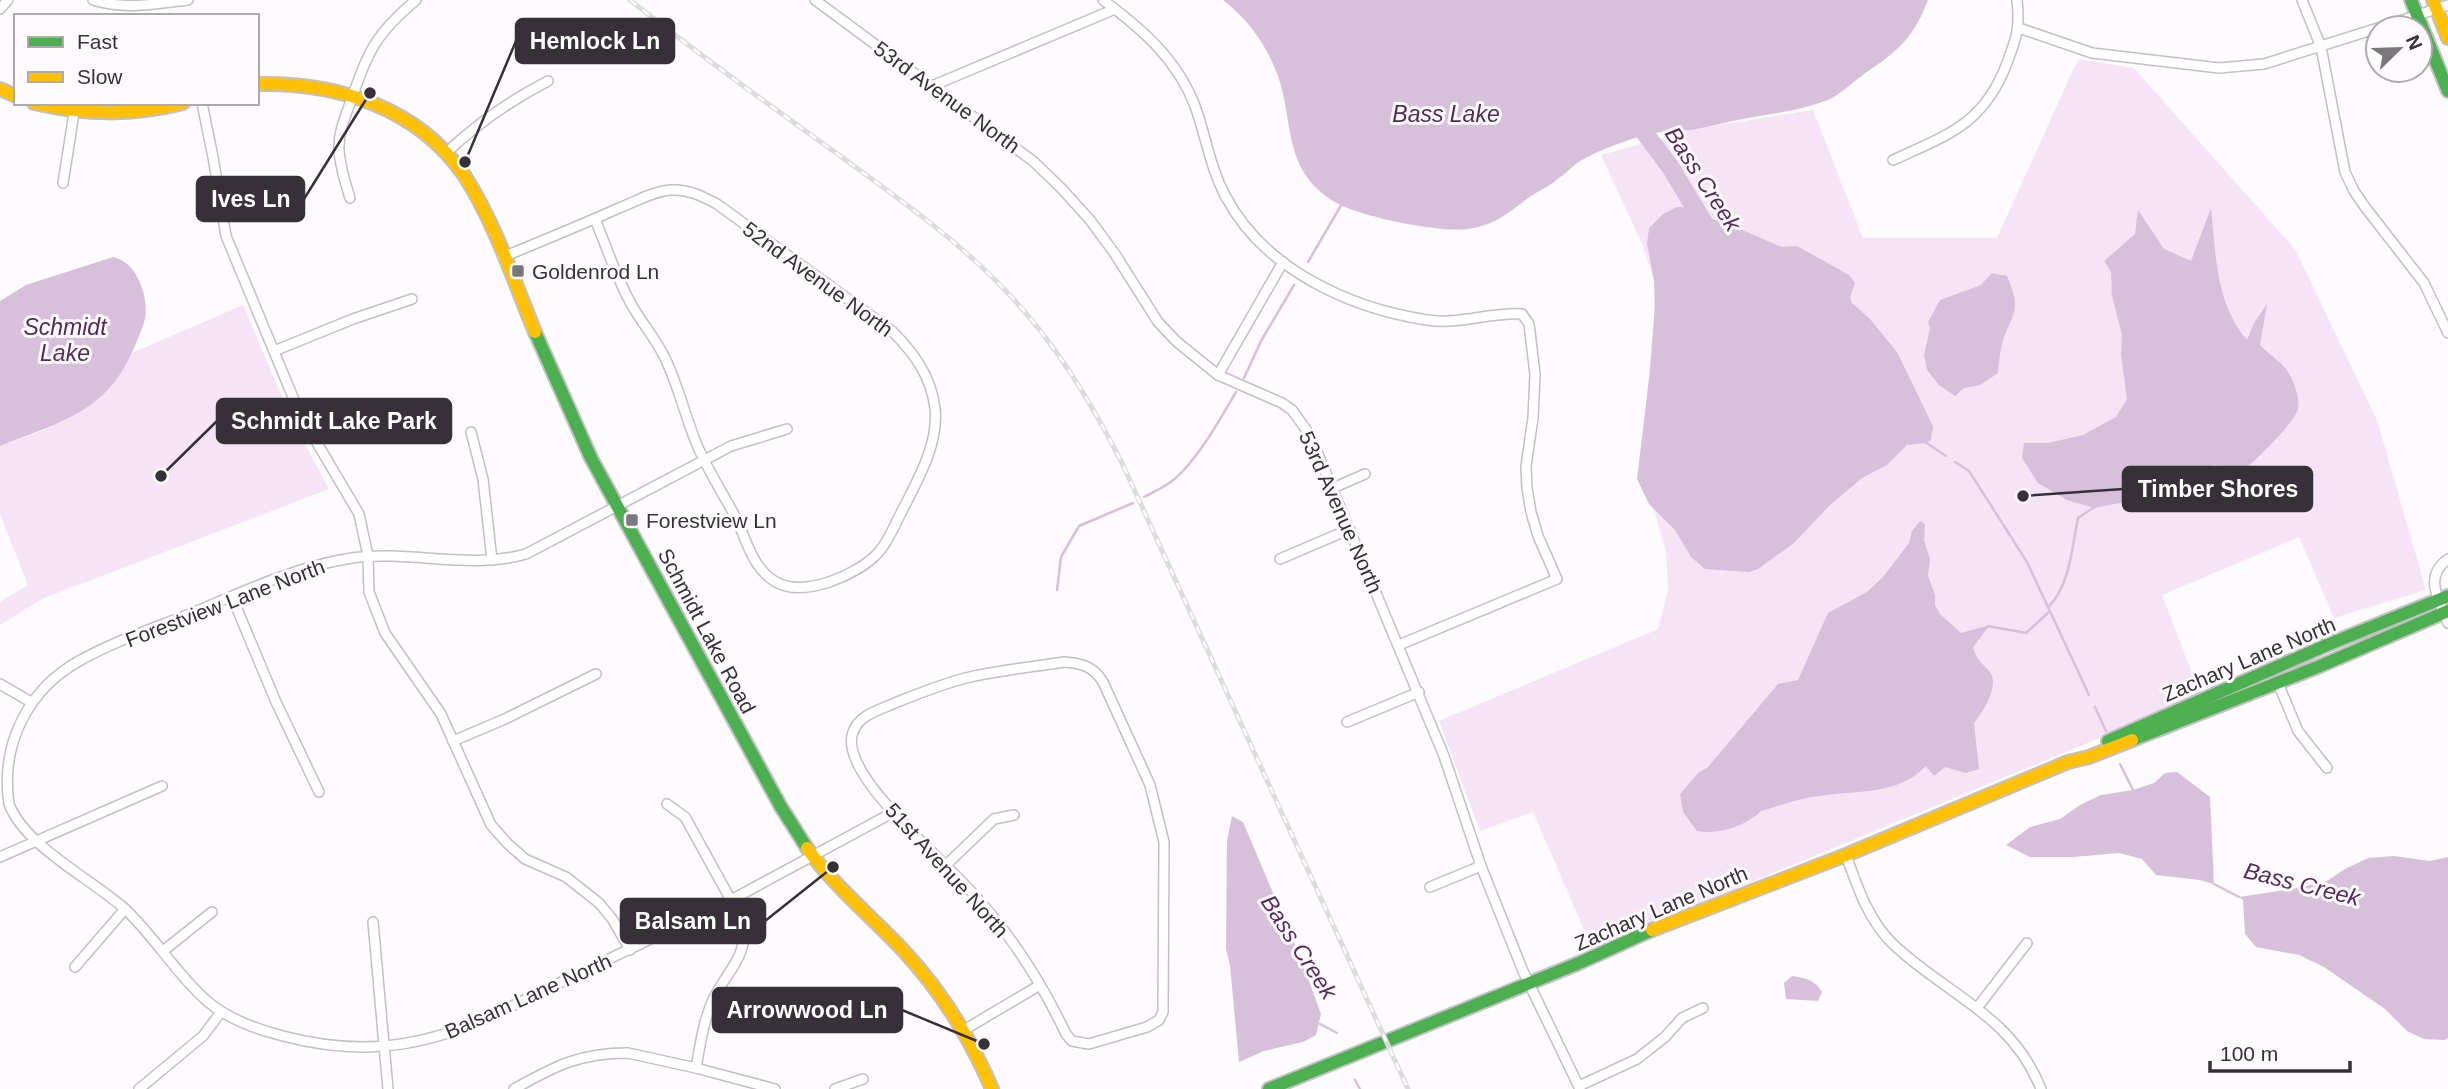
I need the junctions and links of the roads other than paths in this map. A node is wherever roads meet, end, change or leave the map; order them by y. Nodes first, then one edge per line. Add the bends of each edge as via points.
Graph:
1 (8, 0) edge
2 (93, 0) edge
3 (188, 0) edge
4 (416, 0) edge
5 (815, 0) edge
6 (1102, 0) edge
7 (2017, 0) edge
8 (2302, 0) edge
9 (2439, 5) edge
10 (0, 9) edge
11 (1115, 9) junction
12 (2422, 14) edge
13 (2019, 28) junction
14 (2364, 33) edge
15 (2448, 38) edge
16 (2320, 47) junction
17 (2434, 56) edge
18 (548, 81) dead end
19 (259, 84) edge
20 (932, 86) junction
21 (2448, 91) edge
22 (353, 95) junction
23 (42, 105) edge
24 (175, 105) edge
25 (202, 105) edge
26 (74, 113) junction
27 (446, 153) junction
28 (1893, 160) dead end
29 (63, 183) dead end
30 (350, 198) dead end
31 (595, 219) junction
32 (503, 257) junction
33 (1283, 262) junction
34 (412, 299) dead end
35 (2448, 333) edge
36 (274, 351) junction
37 (1218, 375) junction
38 (787, 429) dead end
39 (471, 432) dead end
40 (704, 460) junction
41 (1365, 474) dead end
42 (1333, 488) junction
43 (618, 506) junction
44 (1350, 529) junction
45 (368, 556) junction
46 (1280, 559) dead end
47 (2448, 559) edge
48 (492, 560) junction
49 (232, 597) junction
50 (2445, 609) edge
51 (1399, 645) junction
52 (596, 674) dead end
53 (2278, 683) junction
54 (0, 684) edge
55 (1419, 692) junction
56 (29, 701) junction
57 (1347, 722) dead end
58 (453, 741) junction
59 (2068, 762) junction
60 (2327, 768) dead end
61 (162, 786) dead end
62 (319, 792) dead end
63 (667, 804) dead end
64 (892, 813) junction
65 (1014, 815) dead end
66 (36, 841) junction
67 (813, 855) junction
68 (1846, 855) junction
69 (0, 857) edge
70 (946, 865) junction
71 (1481, 866) junction
72 (1430, 887) dead end
73 (732, 900) junction
74 (125, 909) junction
75 (212, 912) dead end
76 (373, 922) dead end
77 (2027, 943) dead end
78 (630, 950) junction
79 (163, 951) junction
80 (75, 967) dead end
81 (1530, 984) junction
82 (1040, 985) junction
83 (1703, 1008) dead end
84 (1977, 1008) junction
85 (221, 1012) junction
86 (964, 1030) junction
87 (385, 1047) junction
88 (696, 1068) junction
89 (863, 1079) dead end
90 (757, 1087) edge
91 (1579, 1088) edge
92 (2039, 1088) edge
93 (139, 1089) edge
94 (388, 1089) edge
95 (514, 1089) edge
96 (775, 1089) edge
97 (835, 1089) edge
98 (992, 1089) edge
99 (1269, 1089) edge

1 - 10 street
2 - 3 street via 134,7
4 - 22 street via 380,36
5 - 20 street, 53rd Avenue North
6 - 11 street
7 - 13 street
8 - 16 street
9 - 12 street
9 - 15 street
11 - 20 street
11 - 33 street via 1173,64 1195,106 1226,198 1242,222
13 - 16 street via 2092,53 2219,68 2264,64
13 - 28 street via 1993,94 1980,111 1945,136
14 - 16 street
16 - 35 street via 2345,172 2365,207 2424,284
17 - 21 street
18 - 27 street via 511,100
19 - 22 street, Schmidt Lake Road via 307,84
20 - 37 street, 53rd Avenue North via 1002,136 1062,188 1115,254 1158,321
22 - 27 street, Schmidt Lake Road via 393,112
22 - 30 street via 339,136 340,164
23 - 26 street
24 - 26 street via 118,115
25 - 36 street via 226,236
26 - 29 street
27 - 32 street, Schmidt Lake Road via 476,197
31 - 32 street
31 - 40 street via 624,291 664,357
31 - 40 street, 52nd Avenue North via 668,190 706,198 892,331 915,356 930,384 935,410 929,450 880,552 866,564 821,584 785,586 757,566
32 - 43 street, Schmidt Lake Road via 566,406
33 - 37 street
33 - 51 street via 1327,289 1398,315 1438,321 1521,314 1529,324 1535,374 1527,488 1538,536 1557,579
34 - 36 street
36 - 45 street via 313,437 359,514
37 - 42 street, 53rd Avenue North via 1292,410 1310,435
38 - 40 street, Forestview Lane North via 731,446
39 - 48 street via 483,479
40 - 43 street, Forestview Lane North
41 - 42 street
42 - 44 street, 53rd Avenue North
43 - 48 street, Forestview Lane North via 526,554
43 - 67 street, Schmidt Lake Road via 780,807
44 - 46 street
44 - 51 street, 53rd Avenue North
45 - 48 street, Forestview Lane North
45 - 49 street, Forestview Lane North via 318,564
45 - 58 street via 369,592 385,633 441,714
47 - 50 street via 2434,575
49 - 56 street, Forestview Lane North via 92,654
49 - 62 street
50 - 53 street, Zachary Lane North
50 - 59 street, Zachary Lane North via 2214,694
51 - 55 street, 53rd Avenue North
52 - 58 street
53 - 59 street, Zachary Lane North
53 - 60 street via 2298,732
54 - 56 street
55 - 57 street
55 - 71 street, 53rd Avenue North
56 - 66 street, Forestview Lane North via 8,734 2,768 8,803
58 - 78 street via 491,825 526,859 566,877 599,903
59 - 68 street, Zachary Lane North
61 - 66 street
63 - 73 street via 685,817
64 - 67 street, Balsam Lane North
64 - 70 street, 51st Avenue North
64 - 82 street, 51st Avenue North via 871,785 850,740 865,716 970,677 1065,662 1083,664 1097,673 1150,785 1164,842 1163,1012 1147,1027 1089,1044 1073,1041
65 - 70 street via 994,819
66 - 69 street
66 - 74 street, Balsam Lane North
67 - 73 street, Balsam Lane North
67 - 86 street, Schmidt Lake Road via 927,977
68 - 81 street, Zachary Lane North via 1655,928
68 - 84 street via 1882,932
70 - 82 street, 51st Avenue North via 990,913
71 - 72 street
71 - 81 street, 53rd Avenue North
73 - 78 street, Balsam Lane North
73 - 88 street via 743,922 745,942 711,1004
74 - 79 street, Balsam Lane North
74 - 80 street
75 - 79 street
76 - 87 street
77 - 84 street
78 - 87 street, Balsam Lane North via 448,1034
79 - 85 street, Balsam Lane North
81 - 91 street, 53rd Avenue North
81 - 99 street, Zachary Lane North
82 - 86 street
83 - 91 street via 1682,1018 1637,1059
84 - 92 street via 2020,1050
85 - 87 street, Balsam Lane North via 295,1039 347,1048
85 - 93 street via 203,1036
86 - 98 street, Schmidt Lake Road
87 - 94 street
88 - 90 street
88 - 95 street via 628,1053 599,1054 576,1058
89 - 97 street
90 - 96 street

